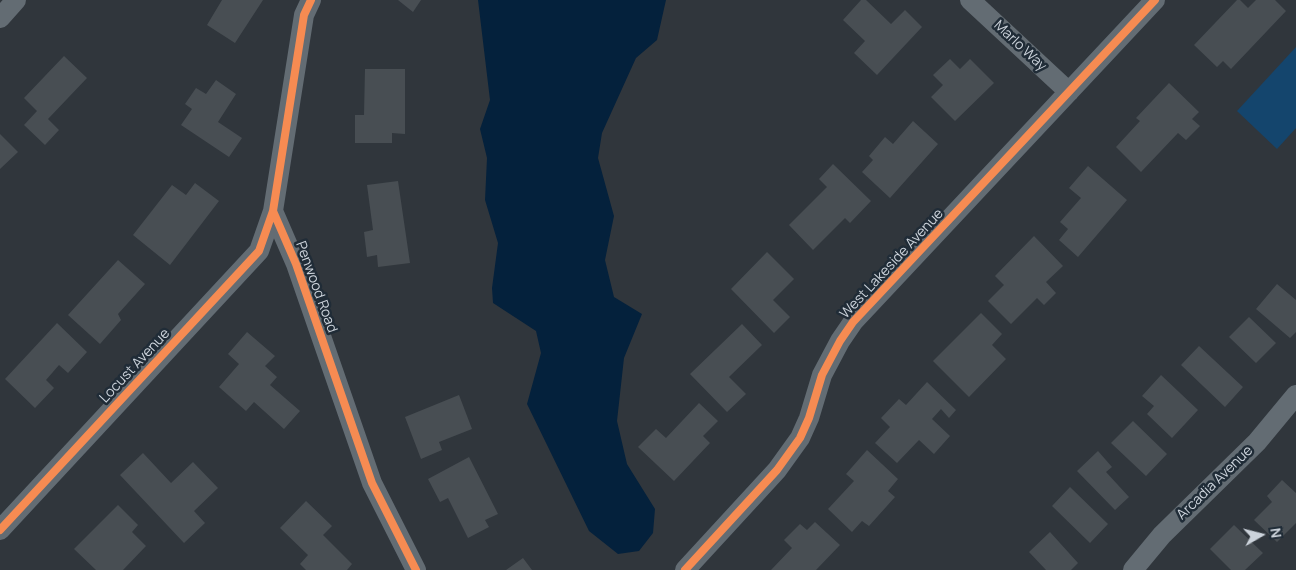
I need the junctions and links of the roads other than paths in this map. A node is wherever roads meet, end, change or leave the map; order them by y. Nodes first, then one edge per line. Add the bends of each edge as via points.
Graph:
1 (16, 0) edge
2 (311, 0) edge
3 (970, 0) edge
4 (1154, 0) edge
5 (0, 18) edge
6 (1069, 92) junction
7 (273, 211) junction
8 (1296, 395) edge
9 (0, 530) edge
10 (416, 570) edge
11 (685, 570) edge
12 (1133, 570) edge

1 - 5 street
2 - 7 street via 304,15
3 - 6 street, Marlo Way
4 - 6 street, West Lakeside Avenue
6 - 11 street, West Lakeside Avenue via 853,322 822,375 800,438 777,470
7 - 9 street, Locust Avenue via 259,251
7 - 10 street, Penwood Road via 296,264 372,483
8 - 12 street, Arcadia Avenue via 1257,442 1162,535

